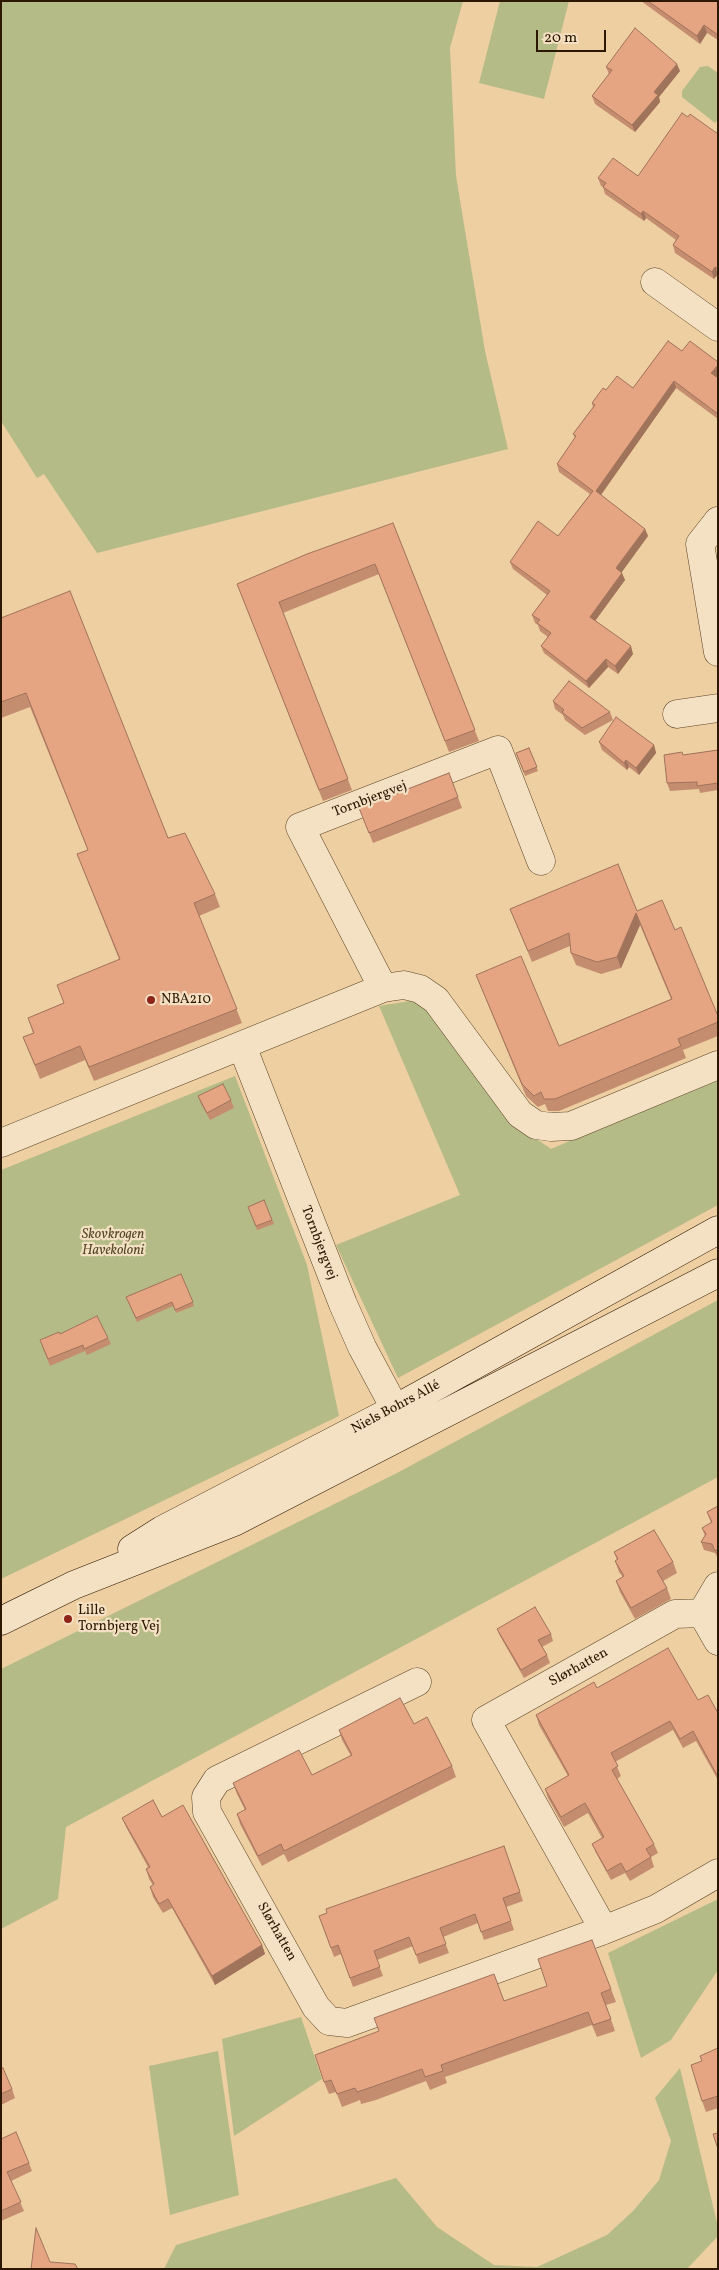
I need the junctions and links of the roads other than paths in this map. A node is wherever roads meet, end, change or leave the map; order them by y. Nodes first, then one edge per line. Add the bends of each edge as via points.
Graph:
1 (655, 282) dead end
2 (718, 327) edge
3 (718, 520) edge
4 (718, 652) edge
5 (718, 708) edge
6 (677, 714) dead end
7 (541, 861) dead end
8 (383, 988) junction
9 (242, 1046) junction
10 (718, 1065) edge
11 (1, 1143) edge
12 (718, 1230) edge
13 (718, 1272) edge
14 (395, 1409) junction
15 (412, 1432) junction
16 (74, 1585) junction
17 (718, 1586) edge
18 (702, 1613) junction
19 (1, 1621) edge
20 (718, 1641) edge
21 (417, 1682) dead end
22 (718, 1873) edge
23 (604, 1930) junction

1 - 2 street
3 - 4 street via 700,544
5 - 6 street
7 - 8 street, Tornbjergvej via 498,750 300,826
8 - 9 street
8 - 10 street via 404,985 420,989 436,1000 520,1114 536,1125 551,1128 571,1126
9 - 11 street
9 - 14 street, Tornbjergvej via 343,1304 362,1348
12 - 14 street, Niels Bohrs Allé
13 - 15 street, Niels Bohrs Allé
14 - 15 street, Tornbjergvej
14 - 16 street, Niels Bohrs Allé via 162,1530
15 - 16 street, Niels Bohrs Allé via 234,1522
16 - 19 street, Niels Bohrs Allé
17 - 18 street
18 - 20 street
18 - 23 street, Slørhatten via 675,1614 486,1720
21 - 23 street, Slørhatten via 217,1780 206,1797 207,1812 316,2007 329,2021 347,2023
22 - 23 street, Slørhatten via 656,1909

